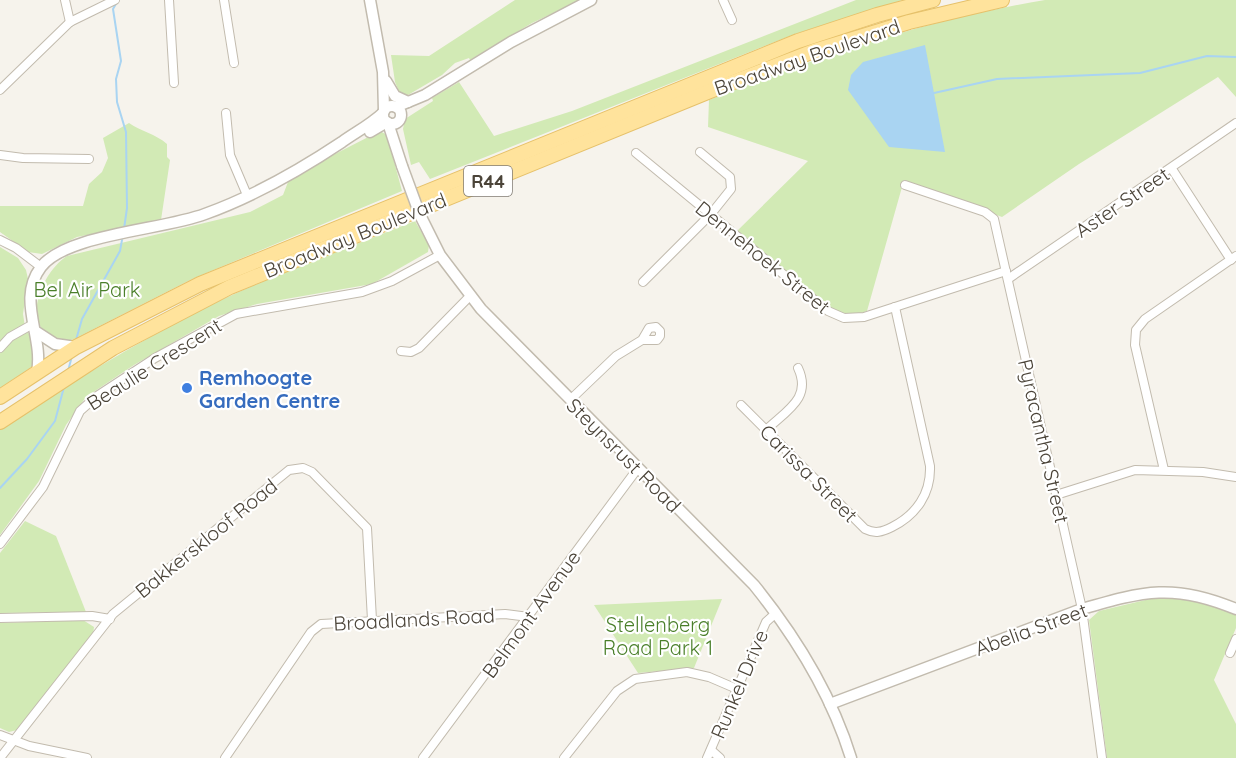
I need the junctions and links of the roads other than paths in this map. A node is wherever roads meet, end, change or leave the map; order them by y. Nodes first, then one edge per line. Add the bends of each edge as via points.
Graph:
1 (64, 0) edge
2 (115, 0) edge
3 (169, 0) edge
4 (224, 0) edge
5 (370, 0) edge
6 (591, 0) edge
7 (723, 0) edge
8 (933, 0) edge
9 (1002, 0) edge
10 (732, 20) dead end
11 (70, 22) junction
12 (234, 63) dead end
13 (385, 77) junction
14 (174, 83) dead end
15 (0, 90) edge
16 (425, 95) junction
17 (384, 96) junction
18 (408, 102) junction
19 (226, 113) dead end
20 (392, 115) junction
21 (1236, 123) edge
22 (350, 136) junction
23 (334, 147) junction
24 (700, 152) dead end
25 (636, 153) dead end
26 (0, 154) edge
27 (89, 159) dead end
28 (1172, 169) junction
29 (905, 185) dead end
30 (247, 195) junction
31 (711, 214) junction
32 (0, 240) edge
33 (437, 250) junction
34 (1233, 258) edge
35 (41, 267) junction
36 (1007, 275) junction
37 (643, 282) dead end
38 (470, 296) junction
39 (895, 307) junction
40 (34, 327) junction
41 (642, 340) dead end
42 (76, 347) junction
43 (0, 348) edge
44 (401, 351) dead end
45 (798, 368) dead end
46 (37, 372) junction
47 (0, 397) edge
48 (570, 400) junction
49 (741, 405) dead end
50 (0, 422) edge
51 (766, 430) junction
52 (638, 468) junction
53 (1164, 470) junction
54 (1236, 477) edge
55 (1056, 495) junction
56 (0, 544) edge
57 (1082, 609) junction
58 (1236, 609) edge
59 (776, 613) junction
60 (529, 617) junction
61 (0, 618) edge
62 (110, 618) junction
63 (372, 620) junction
64 (1236, 639) edge
65 (1230, 653) dead end
66 (736, 689) junction
67 (831, 704) junction
68 (0, 735) edge
69 (14, 741) junction
70 (709, 754) edge
71 (0, 758) edge
72 (87, 758) edge
73 (225, 758) edge
74 (423, 758) edge
75 (564, 758) edge
76 (720, 758) edge
77 (851, 758) edge
78 (1102, 758) edge

1 - 11 street
2 - 11 street
3 - 14 street
4 - 12 street
5 - 13 street
6 - 16 street via 511,42
7 - 10 street
8 - 42 main road, Broadway Boulevard / R44 via 814,35 689,83 226,272
9 - 50 main road, Broadway Boulevard / R44 via 909,22 814,51 251,278 113,348
11 - 15 street
13 - 17 street, Steynsrust Road
13 - 18 street via 395,96
13 - 20 street
16 - 18 street
16 - 20 street
17 - 20 street, Steynsrust Road
17 - 22 street via 374,115
18 - 20 street
19 - 30 street via 230,155
20 - 22 street
20 - 23 street
20 - 33 street, Steynsrust Road, bridge via 402,166
21 - 28 street, Aster Street
22 - 23 street
23 - 30 street
24 - 31 street via 732,182 731,189
25 - 31 street, Dennehoek Street
26 - 27 street
28 - 34 street
28 - 36 street, Aster Street
29 - 36 street, Pyracantha Street via 992,216
30 - 35 street via 183,222 67,247
31 - 37 street
31 - 39 street, Dennehoek Street via 833,315 857,319
32 - 35 street
33 - 38 street, Steynsrust Road
33 - 56 street, Beaulie Crescent via 381,285 362,292 236,314 155,358 97,396 80,411 43,487
34 - 53 street via 1145,319 1136,330 1135,345
35 - 40 street via 29,301
36 - 39 street, Dennehoek Street
36 - 55 street, Pyracantha Street
38 - 44 street via 419,348
38 - 48 street, Steynsrust Road
39 - 51 street, Carissa Street via 930,466 928,486 914,513 884,531 865,529
40 - 42 street via 55,344
40 - 43 street via 10,338
40 - 46 street via 39,352
41 - 48 street via 616,356
42 - 46 main road, Broadway Boulevard / R44
45 - 51 street via 804,382 802,393
46 - 47 main road, Broadway Boulevard / R44
48 - 52 street, Steynsrust Road
49 - 51 street, Carissa Street
52 - 59 street, Steynsrust Road via 754,585
52 - 60 street, Belmont Avenue
53 - 54 street
53 - 55 street via 1128,471
55 - 57 street, Pyracantha Street
57 - 58 street, Abelia Street via 1165,591 1198,595
57 - 67 street, Abelia Street
57 - 78 street, Pyracantha Street
59 - 66 street, Runkel Drive via 766,622
59 - 67 street, Steynsrust Road via 795,638
60 - 63 street, Broadlands Road via 505,614
60 - 74 street, Belmont Avenue
61 - 62 street
62 - 63 street, Bakkerskloof Road via 280,477 296,468 312,472 367,528
62 - 69 street, Bakkerskloof Road
63 - 73 street, Broadlands Road via 328,623 311,632
64 - 65 street
66 - 70 street, Runkel Drive
66 - 75 street via 687,672 635,680 617,691
67 - 77 street, Steynsrust Road
68 - 69 street
69 - 71 street, Bakkerskloof Road
69 - 72 street
70 - 76 street

